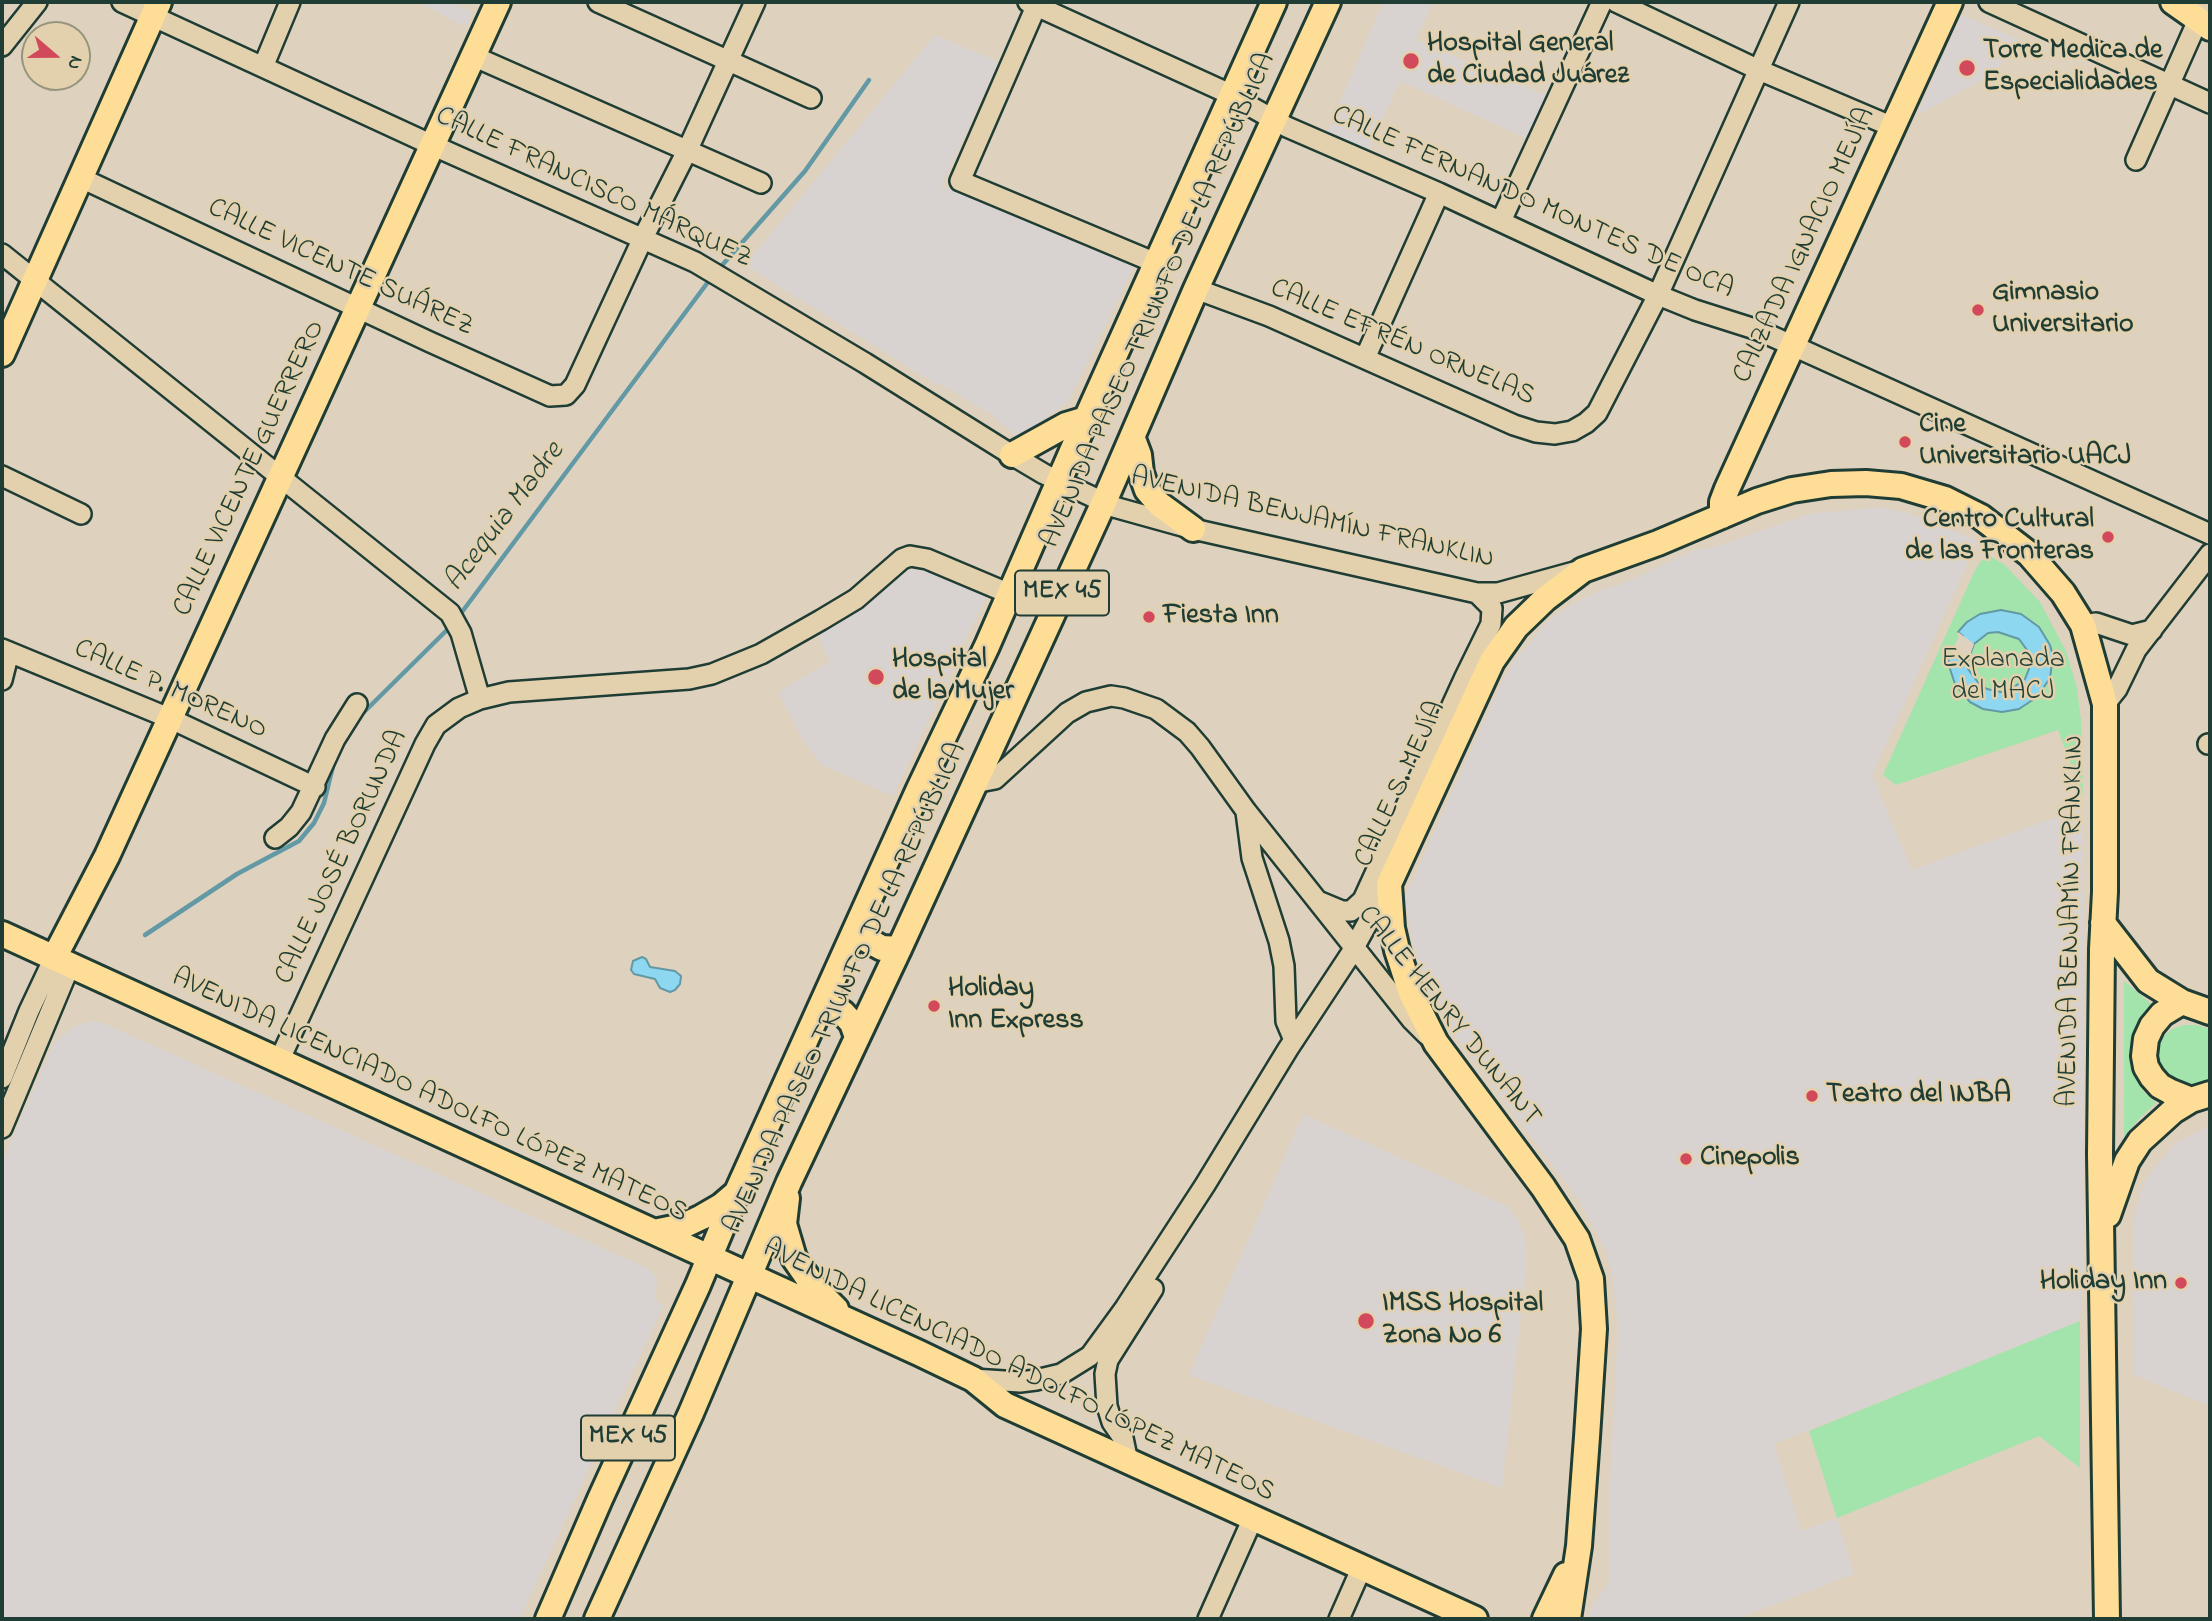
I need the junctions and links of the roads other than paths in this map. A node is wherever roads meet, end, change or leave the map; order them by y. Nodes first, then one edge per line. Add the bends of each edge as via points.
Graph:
1 (37, 2) edge
2 (122, 2) edge
3 (290, 2) edge
4 (498, 2) edge
5 (598, 2) edge
6 (755, 2) edge
7 (1274, 2) edge
8 (1328, 2) edge
9 (1602, 2) edge
10 (1616, 2) edge
11 (1789, 2) edge
12 (1950, 2) edge
13 (1989, 2) edge
14 (2174, 2) edge
15 (1034, 3) edge
16 (157, 8) edge
17 (2205, 16) edge
18 (2, 47) edge
19 (473, 56) junction
20 (728, 61) junction
21 (263, 67) junction
22 (1759, 70) junction
23 (2169, 82) junction
24 (1232, 96) junction
25 (811, 98) dead end
26 (2210, 103) edge
27 (1273, 120) junction
28 (1893, 127) junction
29 (432, 145) junction
30 (687, 151) junction
31 (2136, 160) dead end
32 (81, 178) junction
33 (761, 183) dead end
34 (1439, 193) junction
35 (1501, 221) junction
36 (643, 238) junction
37 (2, 254) edge
38 (1156, 263) junction
39 (34, 279) junction
40 (1196, 289) junction
41 (1658, 295) junction
42 (358, 309) junction
43 (1793, 346) junction
44 (2, 354) edge
45 (1365, 358) junction
46 (1086, 419) junction
47 (1133, 439) junction
48 (1012, 455) junction
49 (2, 476) edge
50 (279, 477) junction
51 (1060, 481) junction
52 (1104, 502) junction
53 (81, 514) dead end
54 (1722, 516) junction
55 (1193, 529) junction
56 (2210, 534) edge
57 (2210, 554) edge
58 (1583, 570) junction
59 (1477, 593) junction
60 (1010, 594) junction
61 (2083, 625) junction
62 (2152, 629) junction
63 (5, 651) edge
64 (2, 680) edge
65 (480, 699) junction
66 (357, 704) dead end
67 (2105, 704) junction
68 (169, 718) junction
69 (974, 783) junction
70 (314, 787) junction
71 (1246, 811) junction
72 (275, 838) dead end
73 (1389, 884) junction
74 (1317, 901) junction
75 (862, 918) junction
76 (2104, 923) junction
77 (2, 934) edge
78 (1355, 947) junction
79 (899, 949) junction
80 (62, 961) junction
81 (2182, 1002) junction
82 (820, 1009) junction
83 (2210, 1012) edge
84 (857, 1037) junction
85 (1294, 1040) junction
86 (1436, 1043) junction
87 (279, 1061) junction
88 (2, 1078) edge
89 (2201, 1097) edge
90 (2, 1128) edge
91 (789, 1182) junction
92 (1205, 1185) junction
93 (736, 1194) junction
94 (654, 1232) junction
95 (2102, 1233) junction
96 (709, 1258) junction
97 (749, 1276) junction
98 (846, 1320) junction
99 (972, 1378) junction
100 (1128, 1462) junction
101 (1253, 1518) junction
102 (1578, 1552) junction
103 (1362, 1567) junction
104 (2104, 1613) edge
105 (548, 1619) edge
106 (597, 1619) edge
107 (1208, 1619) edge
108 (1339, 1619) edge
109 (1473, 1619) edge
110 (1545, 1619) edge
111 (1568, 1619) edge
112 (1577, 1619) edge

1 - 18 street
2 - 16 street, CALLE FRANCISCO MÁRQUEZ
3 - 21 street
4 - 19 main road, CALLE VICENTE GUERRERO
5 - 20 street
6 - 20 street
7 - 24 main road, AVENIDA PASEO TRIUNFO DE LA REPÚBLICA / MEX 45
8 - 27 main road, AVENIDA PASEO TRIUNFO DE LA REPÚBLICA / MEX 45
9 - 35 street
10 - 22 street
11 - 22 street
12 - 28 main road, CALZADA IGNACIO MEJÍA
13 - 23 street
14 - 17 main road
15 - 24 street, CALLE FERNANDO MONTES DE OCA
15 - 38 street via 960,181
16 - 21 street, CALLE FRANCISCO MÁRQUEZ
16 - 32 main road
17 - 23 street
19 - 29 main road, CALLE VICENTE GUERRERO
19 - 30 street
20 - 25 street
20 - 30 street
21 - 29 street, CALLE FRANCISCO MÁRQUEZ
22 - 28 street
22 - 41 street
23 - 26 street
23 - 31 street
24 - 27 street, CALLE FERNANDO MONTES DE OCA
24 - 38 main road, AVENIDA PASEO TRIUNFO DE LA REPÚBLICA / MEX 45
27 - 34 street, CALLE FERNANDO MONTES DE OCA
27 - 40 main road, AVENIDA PASEO TRIUNFO DE LA REPÚBLICA / MEX 45
28 - 43 main road, CALZADA IGNACIO MEJÍA
29 - 36 street, CALLE FRANCISCO MÁRQUEZ
29 - 42 main road, CALLE VICENTE GUERRERO
30 - 33 street
30 - 36 street
32 - 39 main road
32 - 42 street, CALLE VICENTE SUÁREZ
34 - 35 street, CALLE FERNANDO MONTES DE OCA
34 - 45 street
35 - 41 street, CALLE FERNANDO MONTES DE OCA
36 - 42 street, CALLE VICENTE SUÁREZ via 566,396 550,396
36 - 48 street, CALLE FRANCISCO MÁRQUEZ via 729,281
37 - 39 street
38 - 46 main road, AVENIDA PASEO TRIUNFO DE LA REPÚBLICA / MEX 45
39 - 44 main road
39 - 50 street
40 - 45 street, CALLE EFRÉN ORNELAS
40 - 47 main road, AVENIDA PASEO TRIUNFO DE LA REPÚBLICA / MEX 45
41 - 43 street, CALLE FERNANDO MONTES DE OCA
41 - 45 street, CALLE EFRÉN ORNELAS via 1597,413 1563,432 1536,432 1514,425
42 - 50 main road, CALLE VICENTE GUERRERO
43 - 54 main road, CALZADA IGNACIO MEJÍA via 1727,489
43 - 56 street, CALLE FERNANDO MONTES DE OCA
46 - 48 main road
46 - 51 main road, AVENIDA PASEO TRIUNFO DE LA REPÚBLICA / MEX 45
47 - 52 main road, AVENIDA PASEO TRIUNFO DE LA REPÚBLICA / MEX 45
47 - 55 main road via 1147,490
48 - 51 street, CALLE FRANCISCO MÁRQUEZ
49 - 53 street
50 - 65 street via 450,613 461,633
50 - 68 main road, CALLE VICENTE GUERRERO
51 - 52 street, AVENIDA BENJAMÍN FRANKLIN
51 - 60 main road, AVENIDA PASEO TRIUNFO DE LA REPÚBLICA / MEX 45
52 - 55 street, AVENIDA BENJAMÍN FRANKLIN
52 - 69 main road, AVENIDA PASEO TRIUNFO DE LA REPÚBLICA / MEX 45
54 - 58 main road, AVENIDA BENJAMÍN FRANKLIN
54 - 61 main road, AVENIDA BENJAMÍN FRANKLIN via 1792,490 1831,484 1901,486 1928,494 1981,517 2029,554
55 - 59 street, AVENIDA BENJAMÍN FRANKLIN
57 - 62 street
58 - 59 street, AVENIDA BENJAMÍN FRANKLIN via 1498,593
58 - 73 main road, CALLE S. MEJÍA via 1525,618 1492,661
59 - 74 street via 1492,608 1491,624 1363,901 1342,911
60 - 65 street, CALLE JOSÉ BORUNDA via 910,556 821,620 761,654 712,674 509,692
60 - 75 main road, AVENIDA PASEO TRIUNFO DE LA REPÚBLICA / MEX 45
61 - 62 street via 2096,624 2132,635
61 - 67 main road, AVENIDA BENJAMÍN FRANKLIN
62 - 67 street
63 - 64 street
63 - 68 street, CALLE P. MORENO
65 - 87 street, CALLE JOSÉ BORUNDA via 442,720 425,744
66 - 70 street
67 - 76 main road, AVENIDA BENJAMÍN FRANKLIN
68 - 70 street, CALLE P. MORENO
68 - 80 main road, CALLE VICENTE GUERRERO
69 - 71 street, CALLE HENRY DUNANT via 1001,774 1067,713 1111,696 1156,709 1180,726 1214,763
69 - 79 main road, AVENIDA PASEO TRIUNFO DE LA REPÚBLICA / MEX 45
70 - 72 street via 301,813
71 - 74 street, CALLE HENRY DUNANT
71 - 85 street via 1252,858 1279,941 1286,1021
73 - 78 street, CALLE S. MEJÍA
73 - 86 main road via 1397,950 1411,993
74 - 78 street, CALLE HENRY DUNANT
75 - 79 main road via 869,941 881,948
75 - 82 main road, AVENIDA PASEO TRIUNFO DE LA REPÚBLICA / MEX 45
76 - 81 main road via 2148,981
76 - 95 main road, AVENIDA BENJAMÍN FRANKLIN
77 - 80 main road, AVENIDA LICENCIADO ADOLFO LÓPEZ MATEOS
78 - 85 street, CALLE S. MEJÍA
78 - 86 street, CALLE HENRY DUNANT via 1412,1020
79 - 84 main road, AVENIDA PASEO TRIUNFO DE LA REPÚBLICA / MEX 45
80 - 87 main road, AVENIDA LICENCIADO ADOLFO LÓPEZ MATEOS
80 - 88 street via 29,1011
80 - 90 street
81 - 83 main road
81 - 89 main road via 2152,1026 2146,1039 2146,1067 2160,1086
82 - 84 main road via 843,1013
82 - 93 main road, AVENIDA PASEO TRIUNFO DE LA REPÚBLICA / MEX 45
84 - 91 main road, AVENIDA PASEO TRIUNFO DE LA REPÚBLICA / MEX 45
85 - 92 street, CALLE S. MEJÍA
86 - 102 main road, CALLE HENRY DUNANT via 1544,1187 1577,1239 1591,1279 1594,1329
87 - 94 main road, AVENIDA LICENCIADO ADOLFO LÓPEZ MATEOS
89 - 95 main road via 2156,1125 2140,1141 2127,1161
91 - 97 main road, AVENIDA PASEO TRIUNFO DE LA REPÚBLICA / MEX 45
91 - 98 main road via 784,1224 794,1258
92 - 99 street, CALLE S. MEJÍA via 1090,1356 1061,1374 1036,1380
92 - 100 street, CALLE S. MEJÍA via 1200,1214 1108,1360 1107,1406 1124,1438
93 - 94 main road via 683,1226
93 - 96 main road, AVENIDA PASEO TRIUNFO DE LA REPÚBLICA / MEX 45
94 - 96 main road, AVENIDA LICENCIADO ADOLFO LÓPEZ MATEOS
95 - 104 main road, AVENIDA BENJAMÍN FRANKLIN
96 - 97 main road, AVENIDA LICENCIADO ADOLFO LÓPEZ MATEOS
96 - 105 main road, AVENIDA PASEO TRIUNFO DE LA REPÚBLICA / MEX 45
97 - 98 main road, AVENIDA LICENCIADO ADOLFO LÓPEZ MATEOS
97 - 106 main road, AVENIDA PASEO TRIUNFO DE LA REPÚBLICA / MEX 45
98 - 99 main road, AVENIDA LICENCIADO ADOLFO LÓPEZ MATEOS
99 - 100 main road, AVENIDA LICENCIADO ADOLFO LÓPEZ MATEOS via 1005,1405
100 - 101 main road, AVENIDA LICENCIADO ADOLFO LÓPEZ MATEOS
101 - 103 main road, AVENIDA LICENCIADO ADOLFO LÓPEZ MATEOS
101 - 107 street
102 - 110 main road
102 - 111 main road, CALLE HENRY DUNANT
102 - 112 main road
103 - 108 street
103 - 109 main road, AVENIDA LICENCIADO ADOLFO LÓPEZ MATEOS

